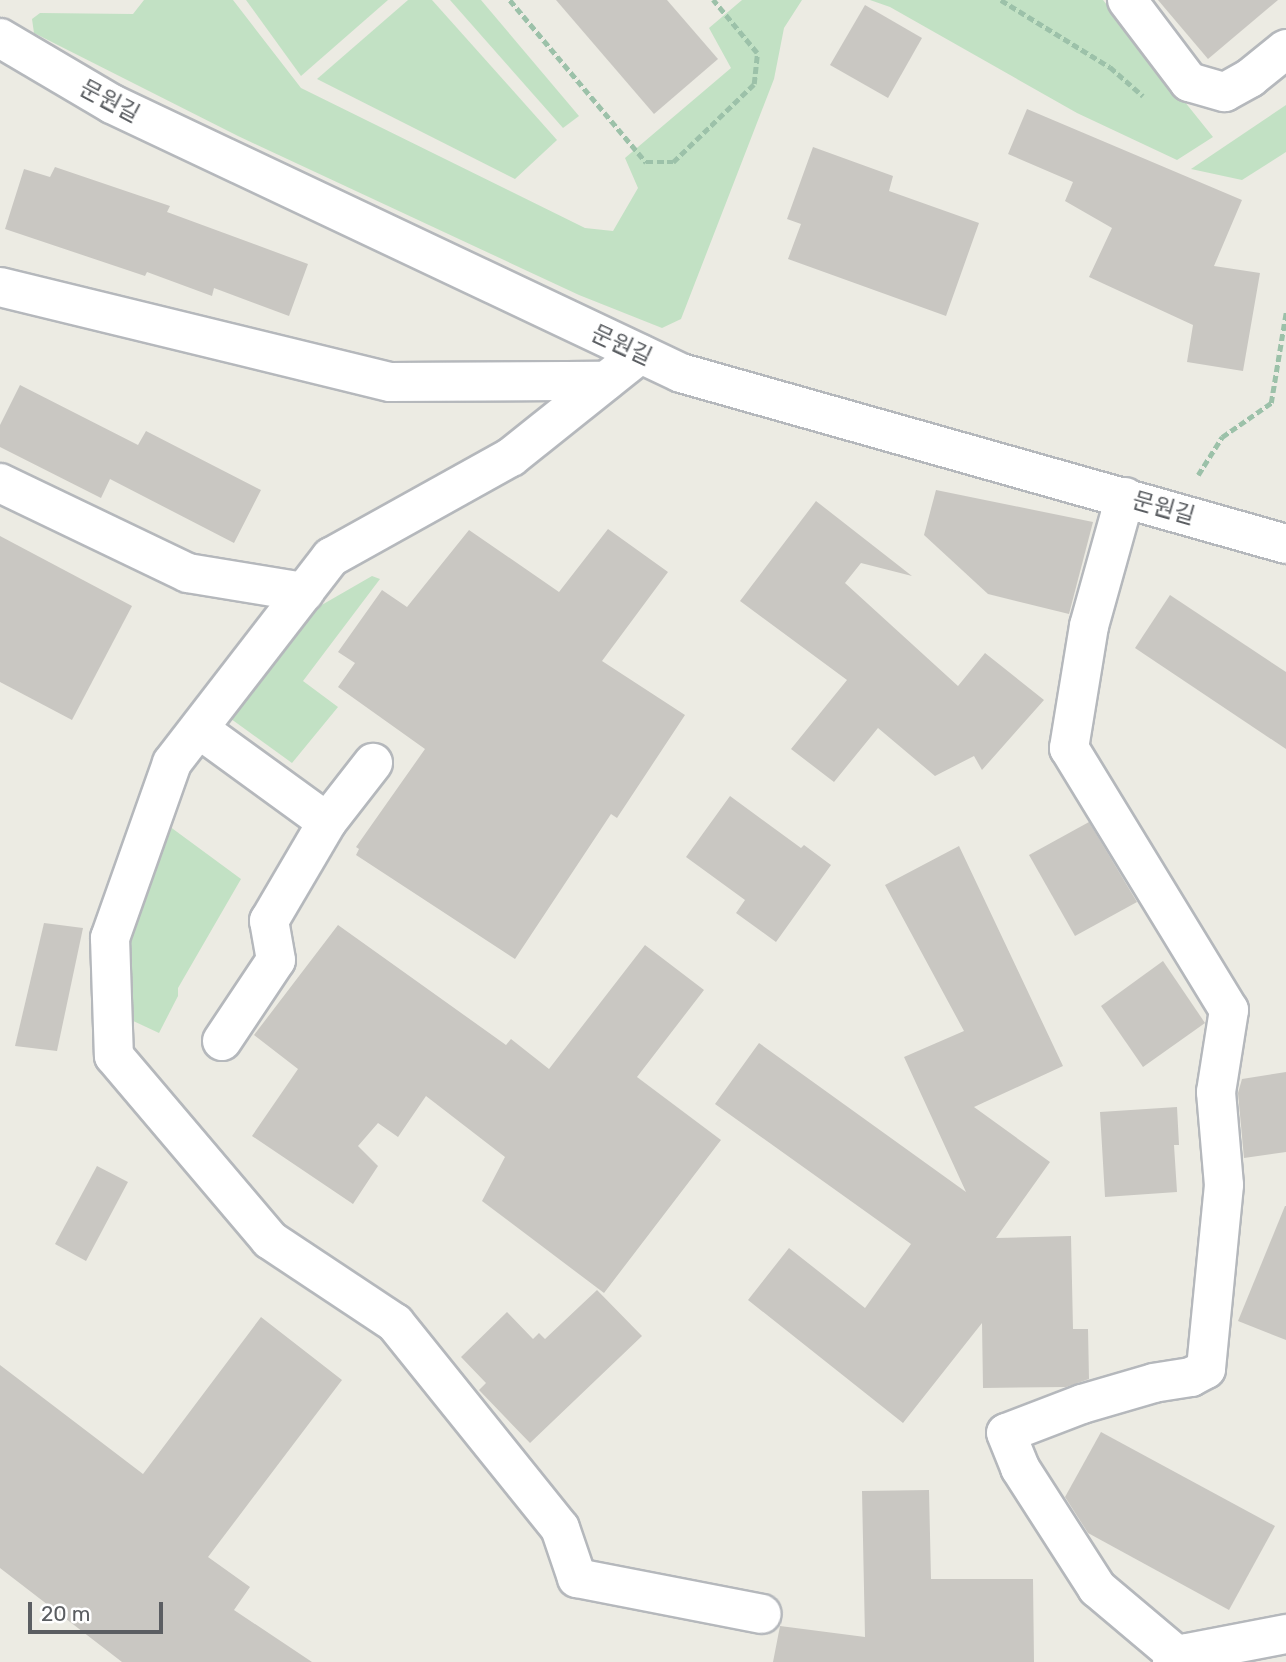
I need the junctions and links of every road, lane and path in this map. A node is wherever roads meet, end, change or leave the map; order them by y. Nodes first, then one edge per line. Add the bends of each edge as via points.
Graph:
1 (510, 0) edge
2 (713, 0) edge
3 (1127, 0) edge
4 (0, 38) edge
5 (1286, 49) edge
6 (0, 287) edge
7 (1286, 312) edge
8 (640, 354) junction
9 (606, 381) junction
10 (0, 483) edge
11 (1125, 497) junction
12 (1175, 512) junction
13 (1286, 544) edge
14 (304, 592) junction
15 (199, 729) junction
16 (373, 763) dead end
17 (327, 822) junction
18 (222, 1041) dead end
19 (762, 1614) dead end
20 (1286, 1634) edge
21 (1179, 1657) edge

1 - 2 path via 646,162 673,162 754,84 757,52
3 - 5 street via 1189,82 1225,92
4 - 8 street, 문원길 via 112,104
6 - 9 street via 390,382
7 - 12 path via 1271,403 1222,437
8 - 9 street
8 - 11 street, 문원길 via 681,373
9 - 14 street via 512,457 331,557
10 - 14 street via 188,573
11 - 12 street, 문원길
11 - 21 street via 1089,626 1069,748 1229,1010 1216,1092 1224,1185 1206,1369 1191,1377 1082,1404 1006,1433 1020,1468 1097,1588
12 - 13 street, 문원길
14 - 15 street
15 - 17 street
15 - 19 street via 172,763 110,938 114,1056 270,1240 395,1323 560,1528 577,1578
16 - 17 street
17 - 18 street via 269,921 276,960
20 - 21 street

